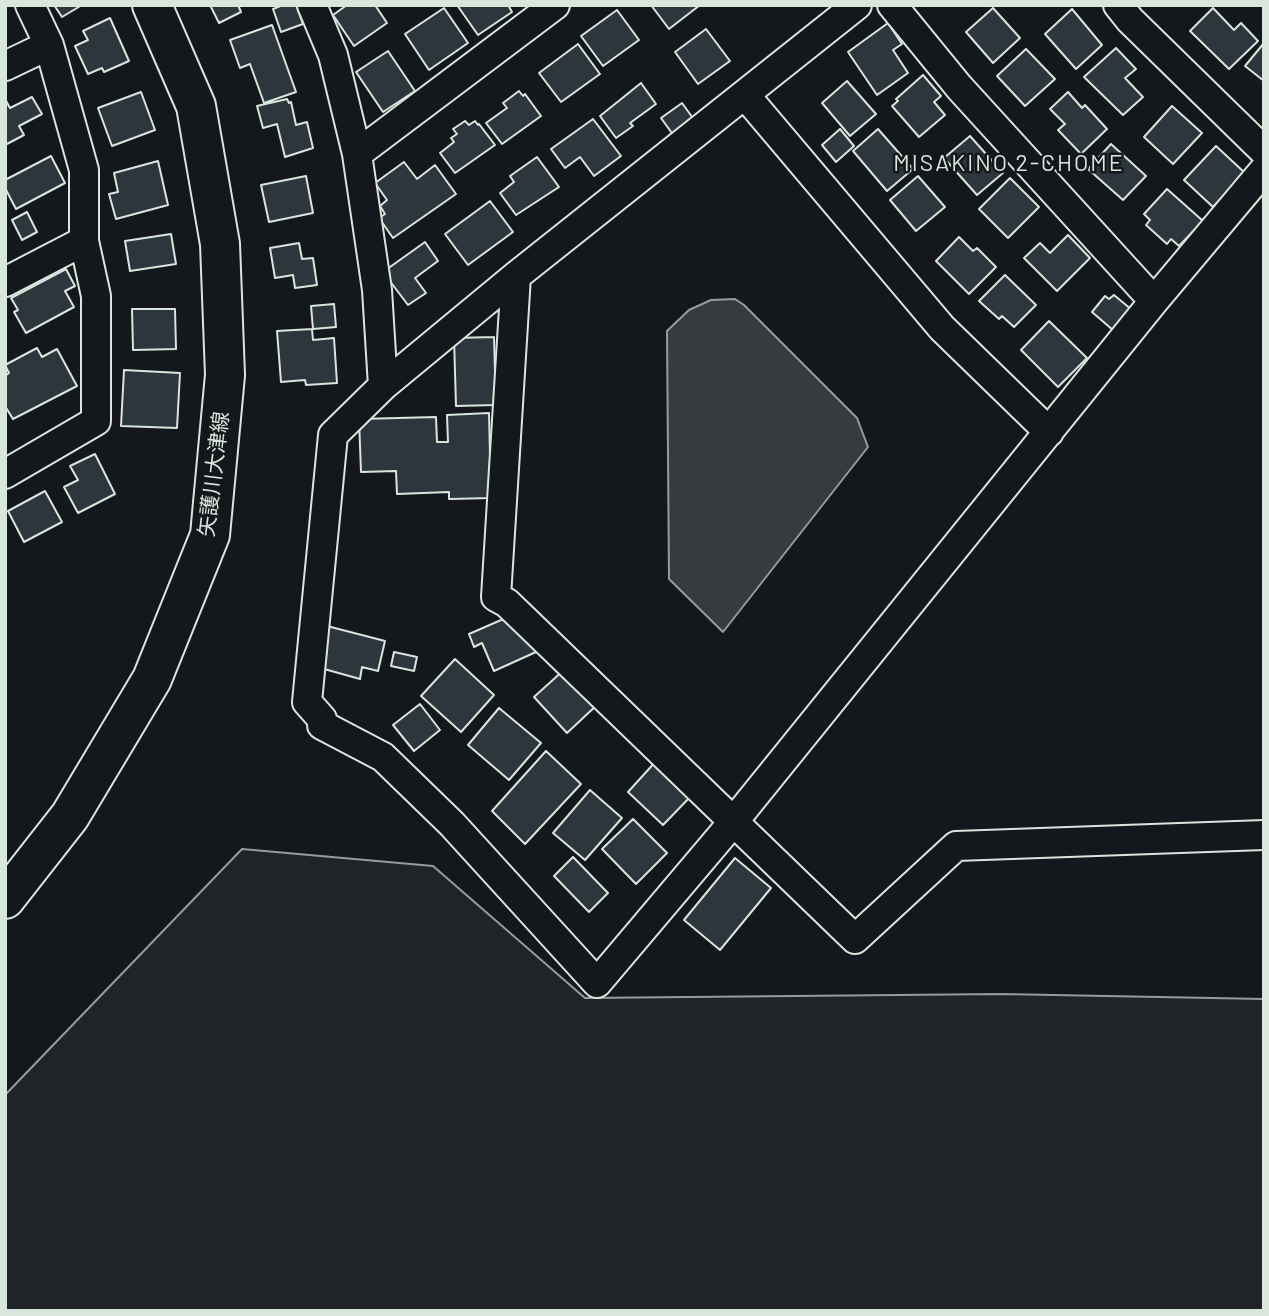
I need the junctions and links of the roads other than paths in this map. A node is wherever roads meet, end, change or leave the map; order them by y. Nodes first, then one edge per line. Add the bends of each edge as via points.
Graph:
1 (30, 5) edge
2 (152, 5) edge
3 (312, 5) edge
4 (555, 5) edge
5 (857, 5) edge
6 (892, 5) edge
7 (1118, 5) edge
8 (49, 45) junction
9 (5, 66) edge
10 (745, 96) junction
11 (1264, 151) edge
12 (357, 154) junction
13 (1264, 170) edge
14 (84, 241) junction
15 (516, 276) junction
16 (5, 282) edge
17 (1153, 301) junction
18 (383, 386) junction
19 (1049, 432) junction
20 (5, 474) edge
21 (734, 821) junction
22 (1264, 835) edge
23 (5, 899) edge

1 - 8 street
2 - 23 main road, 矢護川大津線 via 196,106 220,244 225,375 210,536 152,679 70,816
3 - 12 street via 333,55
4 - 12 street
5 - 10 street
6 - 17 street via 959,87
7 - 11 street
8 - 9 street
8 - 14 street via 84,170
10 - 15 street
10 - 19 street via 942,328
12 - 18 street via 377,290
13 - 17 street
14 - 16 street
14 - 20 street via 96,296 96,421
15 - 18 street
15 - 21 street via 496,597 508,603
17 - 19 street
18 - 21 street via 333,435 307,702 322,725 383,757 452,824 597,983
19 - 21 street
21 - 22 street via 855,939 956,846

